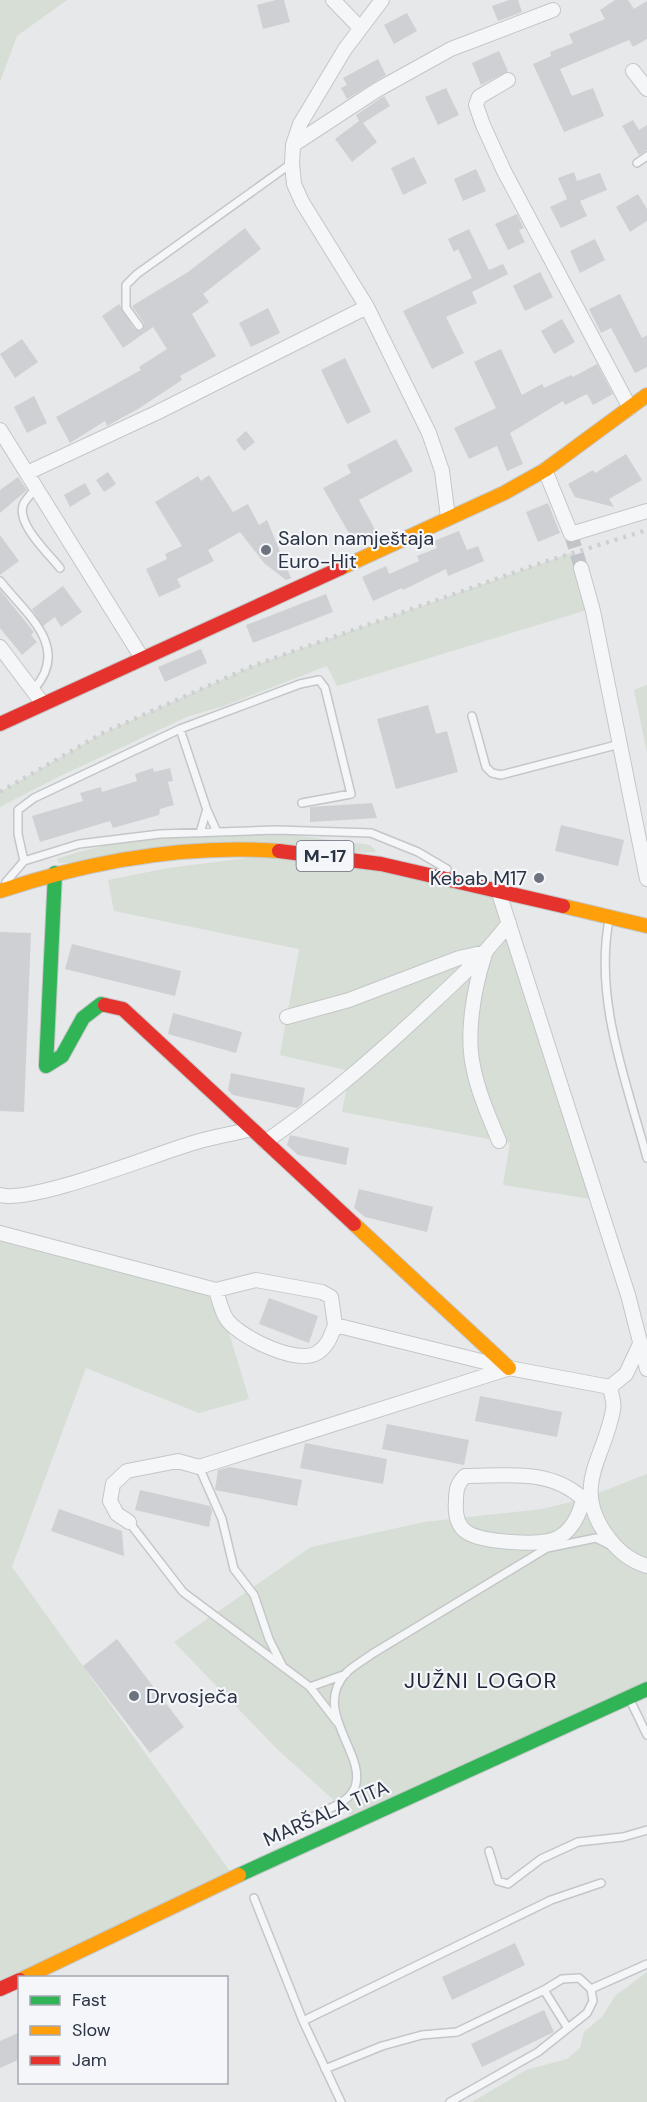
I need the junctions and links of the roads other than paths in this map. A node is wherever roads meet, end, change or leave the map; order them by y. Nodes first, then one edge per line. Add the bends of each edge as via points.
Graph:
1 (333, 0) edge
2 (382, 0) edge
3 (553, 10) dead end
4 (360, 28) junction
5 (633, 71) dead end
6 (508, 80) dead end
7 (647, 89) edge
8 (293, 145) junction
9 (647, 156) edge
10 (292, 163) junction
11 (637, 163) dead end
12 (367, 307) junction
13 (139, 326) dead end
14 (647, 395) edge
15 (630, 408) junction
16 (0, 430) edge
17 (544, 471) junction
18 (27, 473) junction
19 (36, 488) junction
20 (647, 510) edge
21 (448, 517) junction
22 (60, 568) dead end
23 (581, 568) tunnel mouth
24 (0, 581) edge
25 (0, 647) edge
26 (142, 658) junction
27 (34, 689) junction
28 (43, 704) junction
29 (472, 716) dead end
30 (0, 724) edge
31 (180, 729) junction
32 (620, 744) junction
33 (302, 803) dead end
34 (207, 810) junction
35 (217, 832) junction
36 (200, 833) junction
37 (24, 861) junction
38 (55, 873) junction
39 (647, 879) edge
40 (472, 884) junction
41 (0, 890) edge
42 (498, 890) junction
43 (609, 917) junction
44 (508, 923) junction
45 (647, 926) edge
46 (486, 952) junction
47 (287, 1017) dead end
48 (252, 1129) junction
49 (499, 1141) dead end
50 (265, 1142) junction
51 (647, 1158) edge
52 (0, 1195) edge
53 (0, 1233) edge
54 (216, 1290) junction
55 (335, 1325) junction
56 (640, 1344) junction
57 (509, 1368) junction
58 (647, 1369) edge
59 (610, 1388) junction
60 (199, 1467) junction
61 (586, 1497) junction
62 (129, 1522) joint
63 (552, 1544) junction
64 (615, 1547) junction
65 (647, 1566) edge
66 (285, 1669) junction
67 (346, 1674) junction
68 (310, 1687) junction
69 (647, 1689) edge
70 (628, 1697) junction
71 (338, 1724) junction
72 (647, 1735) edge
73 (314, 1816) dead end
74 (647, 1830) edge
75 (489, 1851) dead end
76 (601, 1883) dead end
77 (254, 1898) dead end
78 (647, 1964) edge
79 (26, 1976) edge
80 (18, 1981) edge
81 (0, 1989) edge
82 (591, 1989) junction
83 (544, 1990) junction
84 (303, 2020) junction
85 (567, 2027) junction
86 (325, 2069) junction
87 (341, 2102) edge
88 (450, 2102) edge

1 - 4 street
2 - 4 street
3 - 8 street via 452,50 377,90
4 - 8 street via 300,124
5 - 7 street
6 - 15 street via 479,97 476,105 483,125
8 - 10 street
9 - 11 lane
10 - 12 street via 294,184 302,202
10 - 13 lane via 126,285 126,308
12 - 18 street
12 - 21 street via 429,433 442,471
14 - 15 street
15 - 17 street
16 - 18 street
17 - 20 street via 571,534
17 - 21 street
18 - 19 street
19 - 22 lane via 23,504 25,525
19 - 26 street
21 - 26 street
23 - 32 street
24 - 27 lane via 47,640 48,667
25 - 27 street
26 - 28 street
27 - 28 street
28 - 30 street
29 - 32 lane via 486,766 501,775
31 - 33 lane via 319,680 325,688 351,794
31 - 34 lane
31 - 37 lane via 34,798 18,810
32 - 39 street
34 - 35 lane
34 - 36 lane
35 - 36 lane
35 - 40 lane via 371,833 418,852
36 - 37 lane via 79,844
37 - 41 lane
38 - 40 street, M-17 via 153,855 239,849 345,859
38 - 41 street, M-17
38 - 48 street via 46,1066 62,1056 83,1018 101,1004 123,1009
40 - 42 street, M-17
42 - 43 street, M-17
42 - 44 street
43 - 45 street, M-17
43 - 51 lane via 604,972 606,1000
44 - 46 street
44 - 56 street via 628,1295
46 - 47 street via 459,958 349,1000
46 - 49 street via 475,997 472,1065
46 - 50 street via 381,1053
48 - 50 street
48 - 52 street via 195,1142 41,1191
50 - 57 street
53 - 54 street
54 - 55 street via 256,1280 322,1292 331,1297
54 - 55 street via 227,1320 244,1335 287,1353 306,1357 317,1353 328,1344
55 - 57 street
56 - 58 street
56 - 59 street via 626,1374
57 - 59 street
57 - 60 street
59 - 61 street via 614,1408
60 - 62 street via 178,1461 128,1471 113,1484 110,1501 117,1514
60 - 66 lane via 222,1519 234,1569 254,1595 269,1639
61 - 63 street via 569,1529
61 - 63 street via 563,1484 525,1475 465,1476 458,1483 455,1513 467,1533
61 - 64 street via 592,1514
62 - 66 lane via 183,1592
63 - 64 lane via 596,1538
63 - 67 lane via 372,1654
64 - 65 street via 631,1560
66 - 68 lane
67 - 68 lane
67 - 71 lane via 335,1705
68 - 71 lane
69 - 70 street, MARŠALA TITA
70 - 72 lane
70 - 79 street, MARŠALA TITA
71 - 73 lane via 355,1763 355,1788 345,1800
74 - 75 lane via 623,1838 578,1842 542,1858 508,1884 498,1881
76 - 84 lane via 551,1900
77 - 84 lane
78 - 82 lane
80 - 81 street
82 - 83 lane via 579,1978 562,1979
82 - 85 lane via 593,2001 587,2013
83 - 85 lane
83 - 86 lane via 457,2032 422,2035 382,2046
84 - 86 lane
85 - 88 lane via 538,2052
86 - 87 lane

